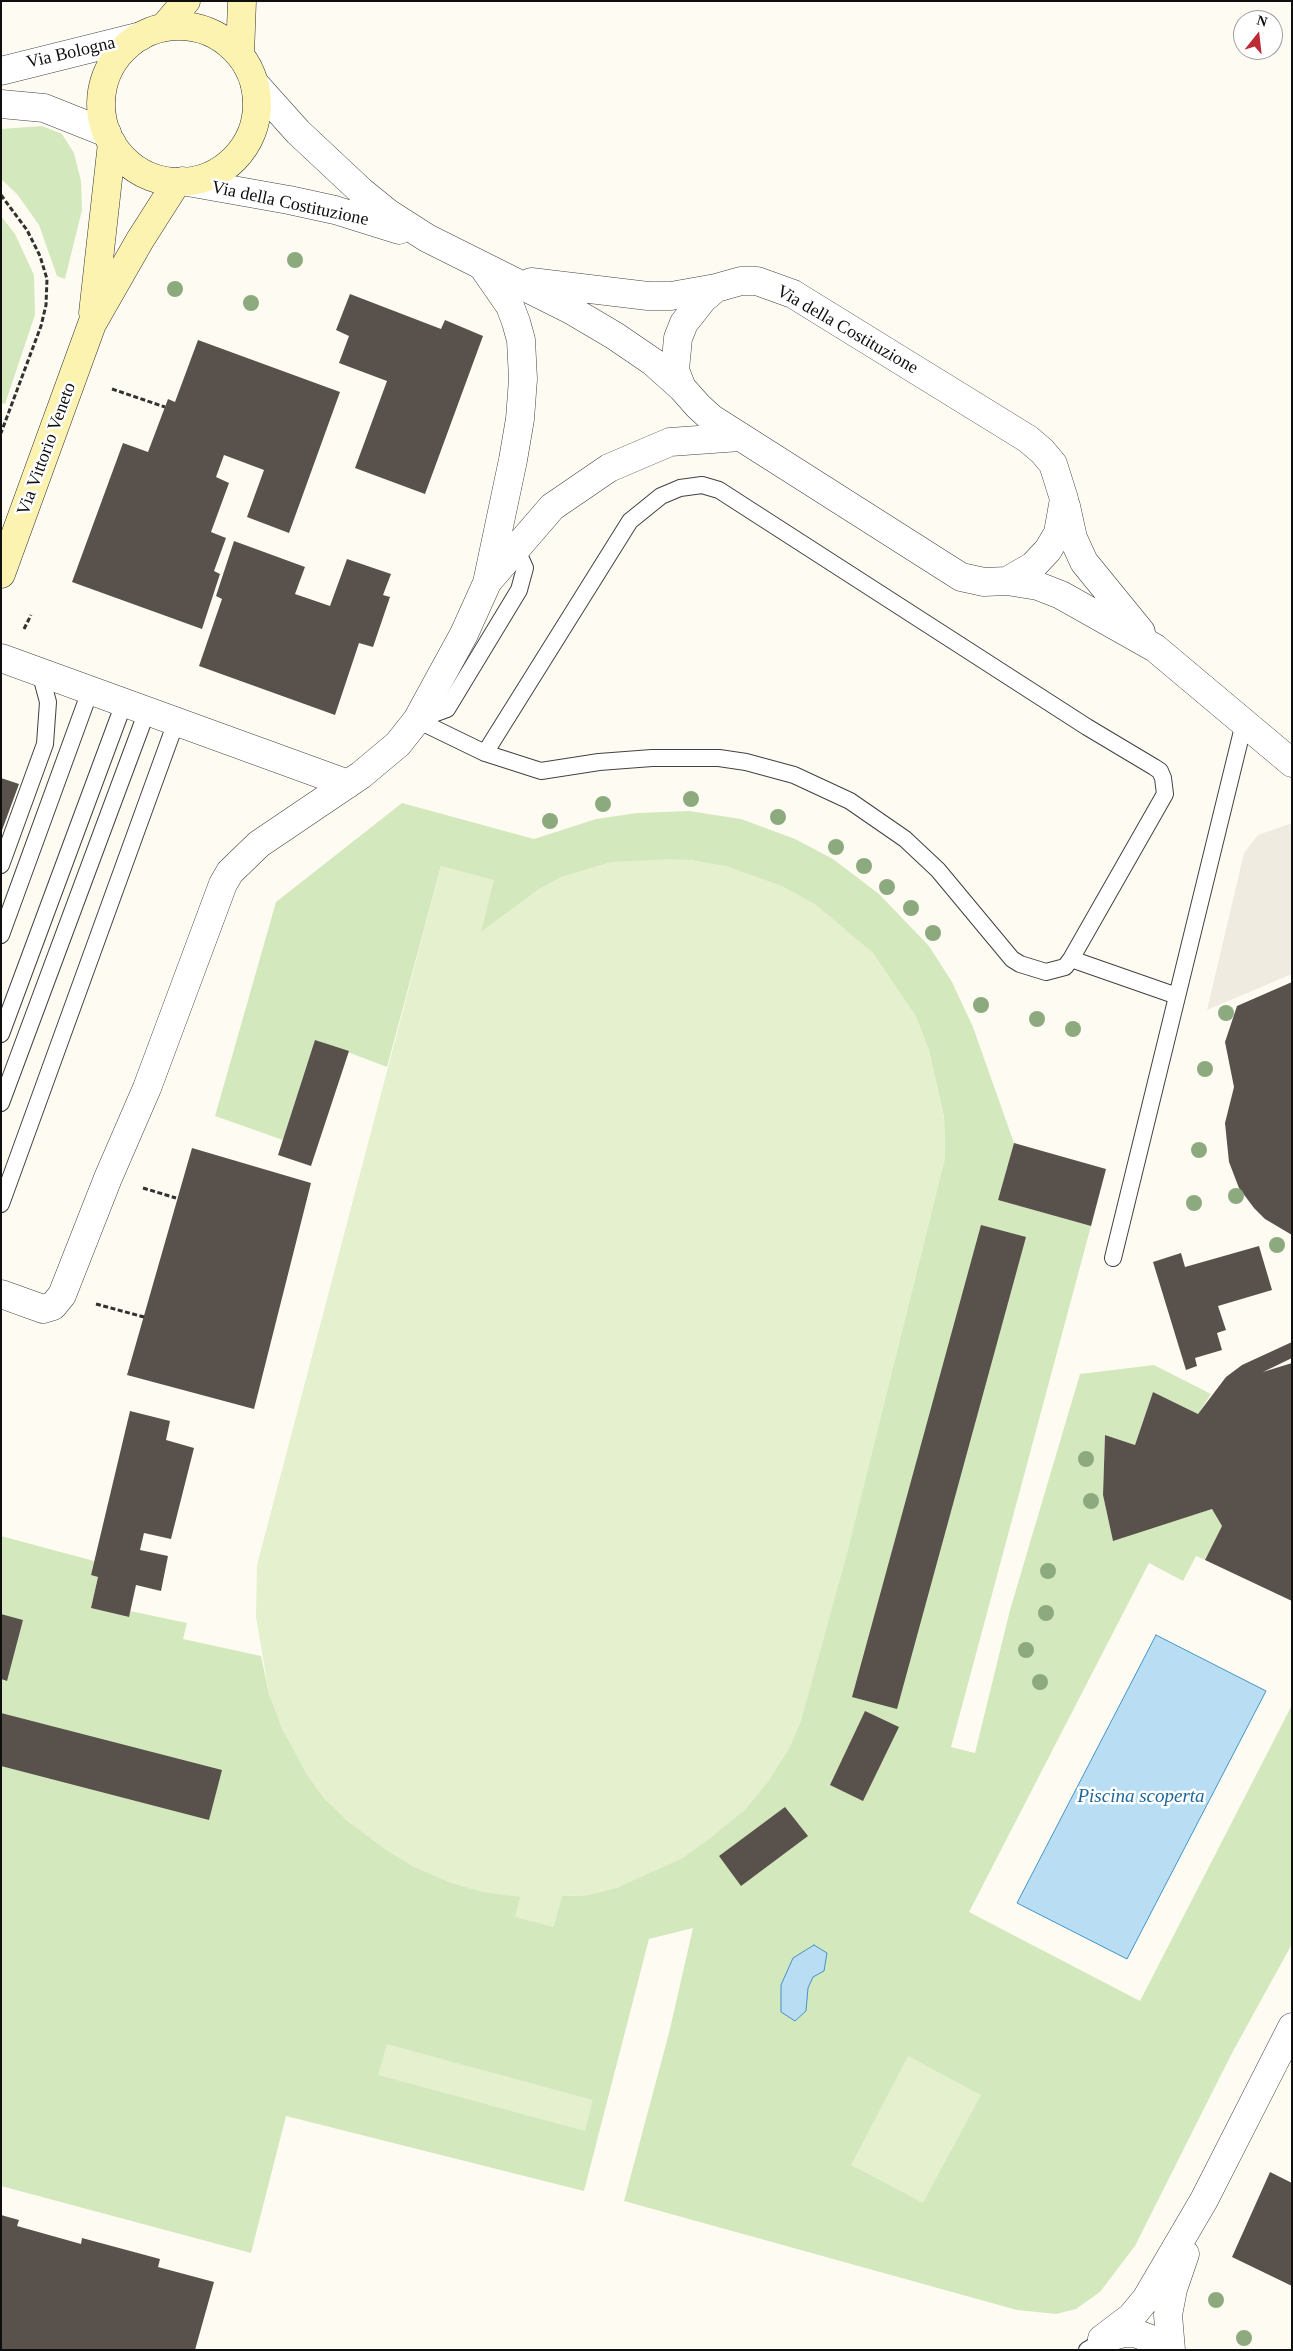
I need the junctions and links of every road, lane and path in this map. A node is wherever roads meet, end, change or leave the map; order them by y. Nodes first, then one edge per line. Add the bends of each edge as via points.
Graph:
1 (186, 1) edge
2 (242, 1) edge
3 (153, 32) junction
4 (240, 56) junction
5 (1, 71) edge
6 (255, 84) junction
7 (1, 104) edge
8 (110, 138) junction
9 (180, 181) junction
10 (1, 196) edge
11 (426, 238) junction
12 (484, 266) junction
13 (510, 279) junction
14 (716, 288) junction
15 (92, 324) junction
16 (682, 388) junction
17 (112, 389) dead end
18 (165, 407) dead end
19 (1, 433) edge
20 (740, 437) junction
21 (1064, 500) junction
22 (516, 548) junction
23 (1, 574) edge
24 (1007, 581) junction
25 (487, 583) junction
26 (1155, 648) junction
27 (1, 658) edge
28 (40, 672) junction
29 (90, 691) junction
30 (135, 707) junction
31 (417, 720) junction
32 (176, 722) junction
33 (1244, 723) junction
34 (485, 752) junction
35 (1292, 762) edge
36 (348, 784) junction
37 (1, 864) edge
38 (1, 935) edge
39 (1070, 959) junction
40 (1177, 996) junction
41 (1, 1034) edge
42 (1, 1103) edge
43 (1, 1204) edge
44 (1113, 1258) dead end
45 (6, 1295) edge
46 (62, 1295) junction
47 (144, 1317) dead end
48 (1292, 2027) edge
49 (1204, 2200) junction
50 (1093, 2346) edge
51 (1169, 2350) edge

1 - 3 main road
2 - 4 main road
3 - 4 main road via 176,26 200,29 223,39
3 - 5 street, Via Bologna
3 - 8 main road via 121,52 106,76 102,105
4 - 6 main road
6 - 9 main road via 257,115 246,144 237,157 212,175
6 - 11 street, Via della Costituzione via 298,132 361,192
7 - 8 street via 44,108
8 - 9 main road via 124,159 143,172 165,180
8 - 15 main road, Via Vittorio Veneto
9 - 11 street, Via della Costituzione via 264,194 335,210
9 - 15 main road, Via Vittorio Veneto via 140,240
10 - 19 path via 35,244 47,285 41,326
11 - 12 street, Via della Costituzione
12 - 13 street, Via della Costituzione
12 - 25 street via 510,306 523,356 520,419
13 - 14 street via 648,296 671,296
13 - 16 street, Via della Costituzione via 622,340
14 - 16 street, Via della Costituzione via 694,309 678,338 675,370
14 - 21 street, Via della Costituzione via 741,281 758,281 793,294 1028,439 1054,464
15 - 23 main road, Via Vittorio Veneto
16 - 20 street, Via della Costituzione via 711,418
17 - 18 path
20 - 22 street via 670,442 623,460 589,479 552,507
20 - 24 street, Via della Costituzione via 961,577 984,582
21 - 24 street, Via della Costituzione via 1058,533 1048,550 1033,566
21 - 26 street, Via della Costituzione via 1073,538 1084,562
22 - 25 street
22 - 31 lane via 524,568 519,590 447,709
24 - 26 street, Via della Costituzione via 1061,594
25 - 31 street via 464,634
26 - 33 street, Via della Costituzione
27 - 28 street
28 - 29 street
28 - 37 lane via 48,702 45,744
29 - 30 street
29 - 38 lane
30 - 32 street
30 - 41 lane
30 - 42 lane
31 - 34 lane
31 - 36 street via 384,758
32 - 36 street
32 - 43 lane
33 - 35 street, Via della Costituzione
33 - 40 lane
34 - 39 lane via 541,771 652,758 719,758 794,775 850,801 905,839 955,890 1012,959 1046,972 1065,967
34 - 39 lane via 630,521 660,496 680,488 702,485 719,490 1160,771 1166,785 1165,794
36 - 46 street via 251,849 222,884 147,1088
39 - 40 lane
40 - 44 lane
45 - 46 street via 43,1308 53,1306
46 - 47 path
48 - 49 street
49 - 50 street via 1146,2299 1131,2316
49 - 51 street via 1170,2301
50 - 51 street via 1124,2333 1135,2333

